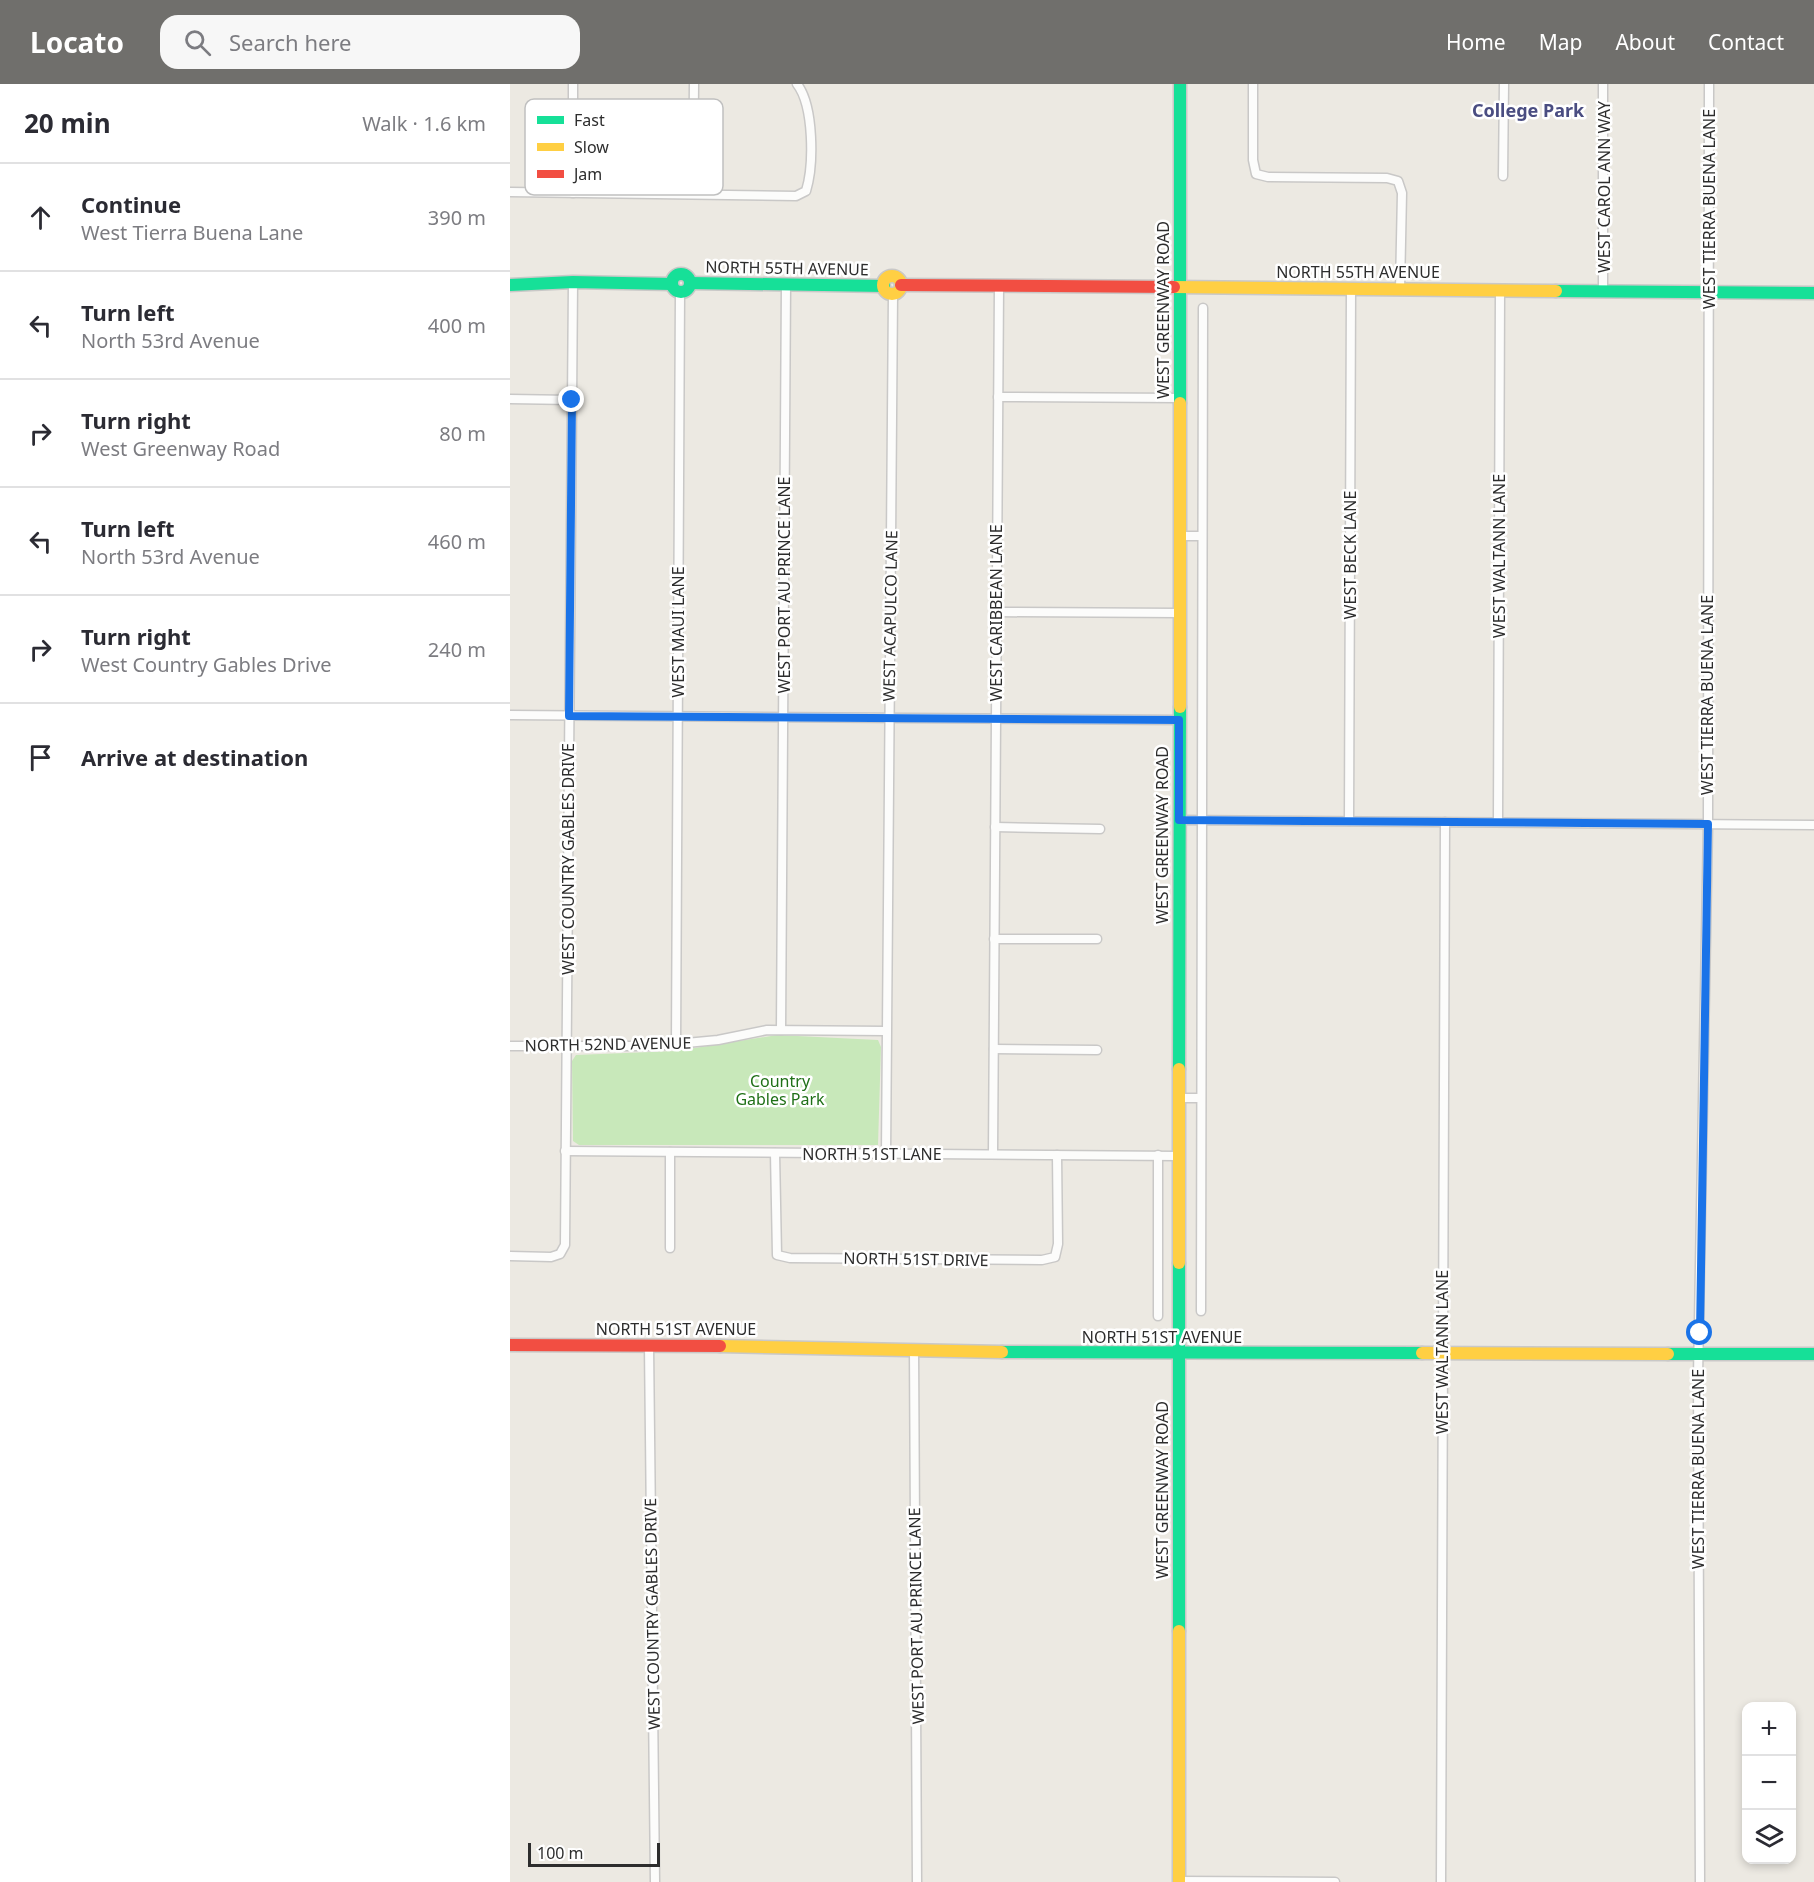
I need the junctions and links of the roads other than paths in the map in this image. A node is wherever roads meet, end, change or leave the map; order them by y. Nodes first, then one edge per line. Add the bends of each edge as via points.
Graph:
1 (694, 84) edge
2 (797, 84) edge
3 (1180, 84) edge
4 (1253, 84) edge
5 (1504, 84) edge
6 (1603, 84) edge
7 (1709, 84) edge
8 (694, 99) edge
9 (1503, 176) dead end
10 (510, 192) edge
11 (525, 192) edge
12 (723, 195) edge
13 (510, 279) edge
14 (573, 282) junction
15 (786, 284) junction
16 (510, 285) edge
17 (999, 287) junction
18 (676, 288) junction
19 (893, 288) junction
20 (1180, 288) junction
21 (1351, 288) junction
22 (1400, 289) junction
23 (1500, 290) junction
24 (1603, 291) junction
25 (1708, 292) junction
26 (1814, 293) edge
27 (1203, 308) dead end
28 (998, 397) junction
29 (1180, 398) junction
30 (510, 399) edge
31 (572, 400) junction
32 (1179, 536) junction
33 (1202, 536) junction
34 (995, 612) junction
35 (1179, 613) junction
36 (510, 716) edge
37 (569, 716) junction
38 (677, 717) junction
39 (784, 717) junction
40 (888, 718) junction
41 (996, 718) junction
42 (1179, 720) junction
43 (1179, 820) junction
44 (1201, 821) junction
45 (1349, 821) junction
46 (1445, 822) junction
47 (1498, 822) junction
48 (1708, 824) junction
49 (1814, 825) edge
50 (995, 827) junction
51 (1100, 829) dead end
52 (994, 939) junction
53 (1097, 939) dead end
54 (781, 1030) junction
55 (886, 1031) junction
56 (676, 1045) junction
57 (510, 1046) edge
58 (566, 1047) junction
59 (994, 1049) junction
60 (1097, 1050) dead end
61 (1179, 1098) junction
62 (1201, 1098) junction
63 (565, 1151) junction
64 (670, 1152) junction
65 (775, 1153) junction
66 (886, 1154) junction
67 (993, 1154) junction
68 (1057, 1155) junction
69 (1158, 1155) junction
70 (1179, 1156) junction
71 (670, 1248) dead end
72 (510, 1256) edge
73 (1201, 1311) dead end
74 (1158, 1316) dead end
75 (510, 1345) edge
76 (649, 1346) junction
77 (914, 1349) junction
78 (1442, 1352) junction
79 (1699, 1353) junction
80 (1178, 1354) junction
81 (1814, 1354) edge
82 (655, 1882) edge
83 (917, 1882) edge
84 (1179, 1882) edge
85 (1335, 1882) edge
86 (1441, 1882) edge
87 (1700, 1882) edge

1 - 8 street
2 - 12 street via 809,110 810,179 806,191 796,196
3 - 20 main road, WEST GREENWAY ROAD
4 - 22 street via 1256,174 1398,181
5 - 9 street
6 - 24 street, WEST CAROL ANN WAY
7 - 25 street, WEST TIERRA BUENA LANE
10 - 11 street
13 - 14 main road
14 - 16 main road
14 - 18 main road
14 - 31 street, WEST COUNTRY GABLES DRIVE
15 - 18 main road, NORTH 55TH AVENUE via 690,283 687,290
15 - 19 main road, NORTH 55TH AVENUE
15 - 39 street, WEST PORT AU PRINCE LANE
17 - 19 main road, NORTH 55TH AVENUE
17 - 20 main road, NORTH 55TH AVENUE
17 - 28 street, WEST CARIBBEAN LANE
18 - 38 street, WEST MAUI LANE
19 - 40 street, WEST ACAPULCO LANE
20 - 21 main road, NORTH 55TH AVENUE
20 - 29 main road, WEST GREENWAY ROAD
21 - 22 main road, NORTH 55TH AVENUE
21 - 45 street, WEST BECK LANE
22 - 23 main road, NORTH 55TH AVENUE
23 - 24 main road, NORTH 55TH AVENUE
23 - 47 street, WEST WALTANN LANE
24 - 25 main road, NORTH 55TH AVENUE
25 - 26 main road, NORTH 55TH AVENUE
25 - 48 street, WEST TIERRA BUENA LANE
27 - 33 street
28 - 29 street
28 - 34 street, WEST CARIBBEAN LANE
29 - 32 main road, WEST GREENWAY ROAD
30 - 31 street
31 - 37 street, WEST COUNTRY GABLES DRIVE
32 - 33 street
32 - 35 main road, WEST GREENWAY ROAD
33 - 44 street
34 - 35 street
34 - 41 street, WEST CARIBBEAN LANE
35 - 42 main road, WEST GREENWAY ROAD
36 - 37 street
37 - 38 street
37 - 58 street, WEST COUNTRY GABLES DRIVE
38 - 39 street
38 - 56 street, WEST MAUI LANE
39 - 40 street
39 - 54 street, WEST PORT AU PRINCE LANE
40 - 41 street
40 - 55 street, WEST ACAPULCO LANE
41 - 42 street
41 - 50 street, WEST CARIBBEAN LANE
42 - 43 main road, WEST GREENWAY ROAD
43 - 44 street
43 - 61 main road, WEST GREENWAY ROAD
44 - 45 street
44 - 62 street
45 - 46 street
46 - 47 street
46 - 78 street, WEST WALTANN LANE
47 - 48 street
48 - 49 street
48 - 79 street, WEST TIERRA BUENA LANE
50 - 51 street
50 - 52 street, WEST CARIBBEAN LANE
52 - 53 street
52 - 59 street, WEST CARIBBEAN LANE
54 - 55 street, NORTH 52ND AVENUE
54 - 56 street, NORTH 52ND AVENUE via 749,1031 718,1040
55 - 66 street, WEST ACAPULCO LANE
56 - 58 street, NORTH 52ND AVENUE
57 - 58 street, NORTH 52ND AVENUE
58 - 63 street, WEST COUNTRY GABLES DRIVE
59 - 60 street
59 - 67 street, WEST CARIBBEAN LANE
61 - 62 street
61 - 70 main road, WEST GREENWAY ROAD
62 - 73 street
63 - 64 street, NORTH 51ST LANE
63 - 72 street, WEST COUNTRY GABLES DRIVE via 565,1245 560,1254 551,1257
64 - 65 street, NORTH 51ST LANE
64 - 71 street
65 - 66 street, NORTH 51ST LANE
65 - 68 street, NORTH 51ST DRIVE via 777,1255 1042,1260 1055,1257 1058,1244
66 - 67 street, NORTH 51ST LANE
67 - 68 street, NORTH 51ST LANE
68 - 69 street, NORTH 51ST LANE
69 - 70 street, NORTH 51ST LANE
69 - 74 street
70 - 80 main road, WEST GREENWAY ROAD
75 - 76 main road, NORTH 51ST AVENUE
76 - 77 main road, NORTH 51ST AVENUE
76 - 82 street, WEST COUNTRY GABLES DRIVE
77 - 80 main road, NORTH 51ST AVENUE
77 - 83 street, WEST PORT AU PRINCE LANE
78 - 79 main road, NORTH 51ST AVENUE
78 - 80 main road, NORTH 51ST AVENUE
78 - 86 street, WEST WALTANN LANE
79 - 81 main road, NORTH 51ST AVENUE
79 - 87 street, WEST TIERRA BUENA LANE
80 - 84 main road, WEST GREENWAY ROAD
84 - 85 street

